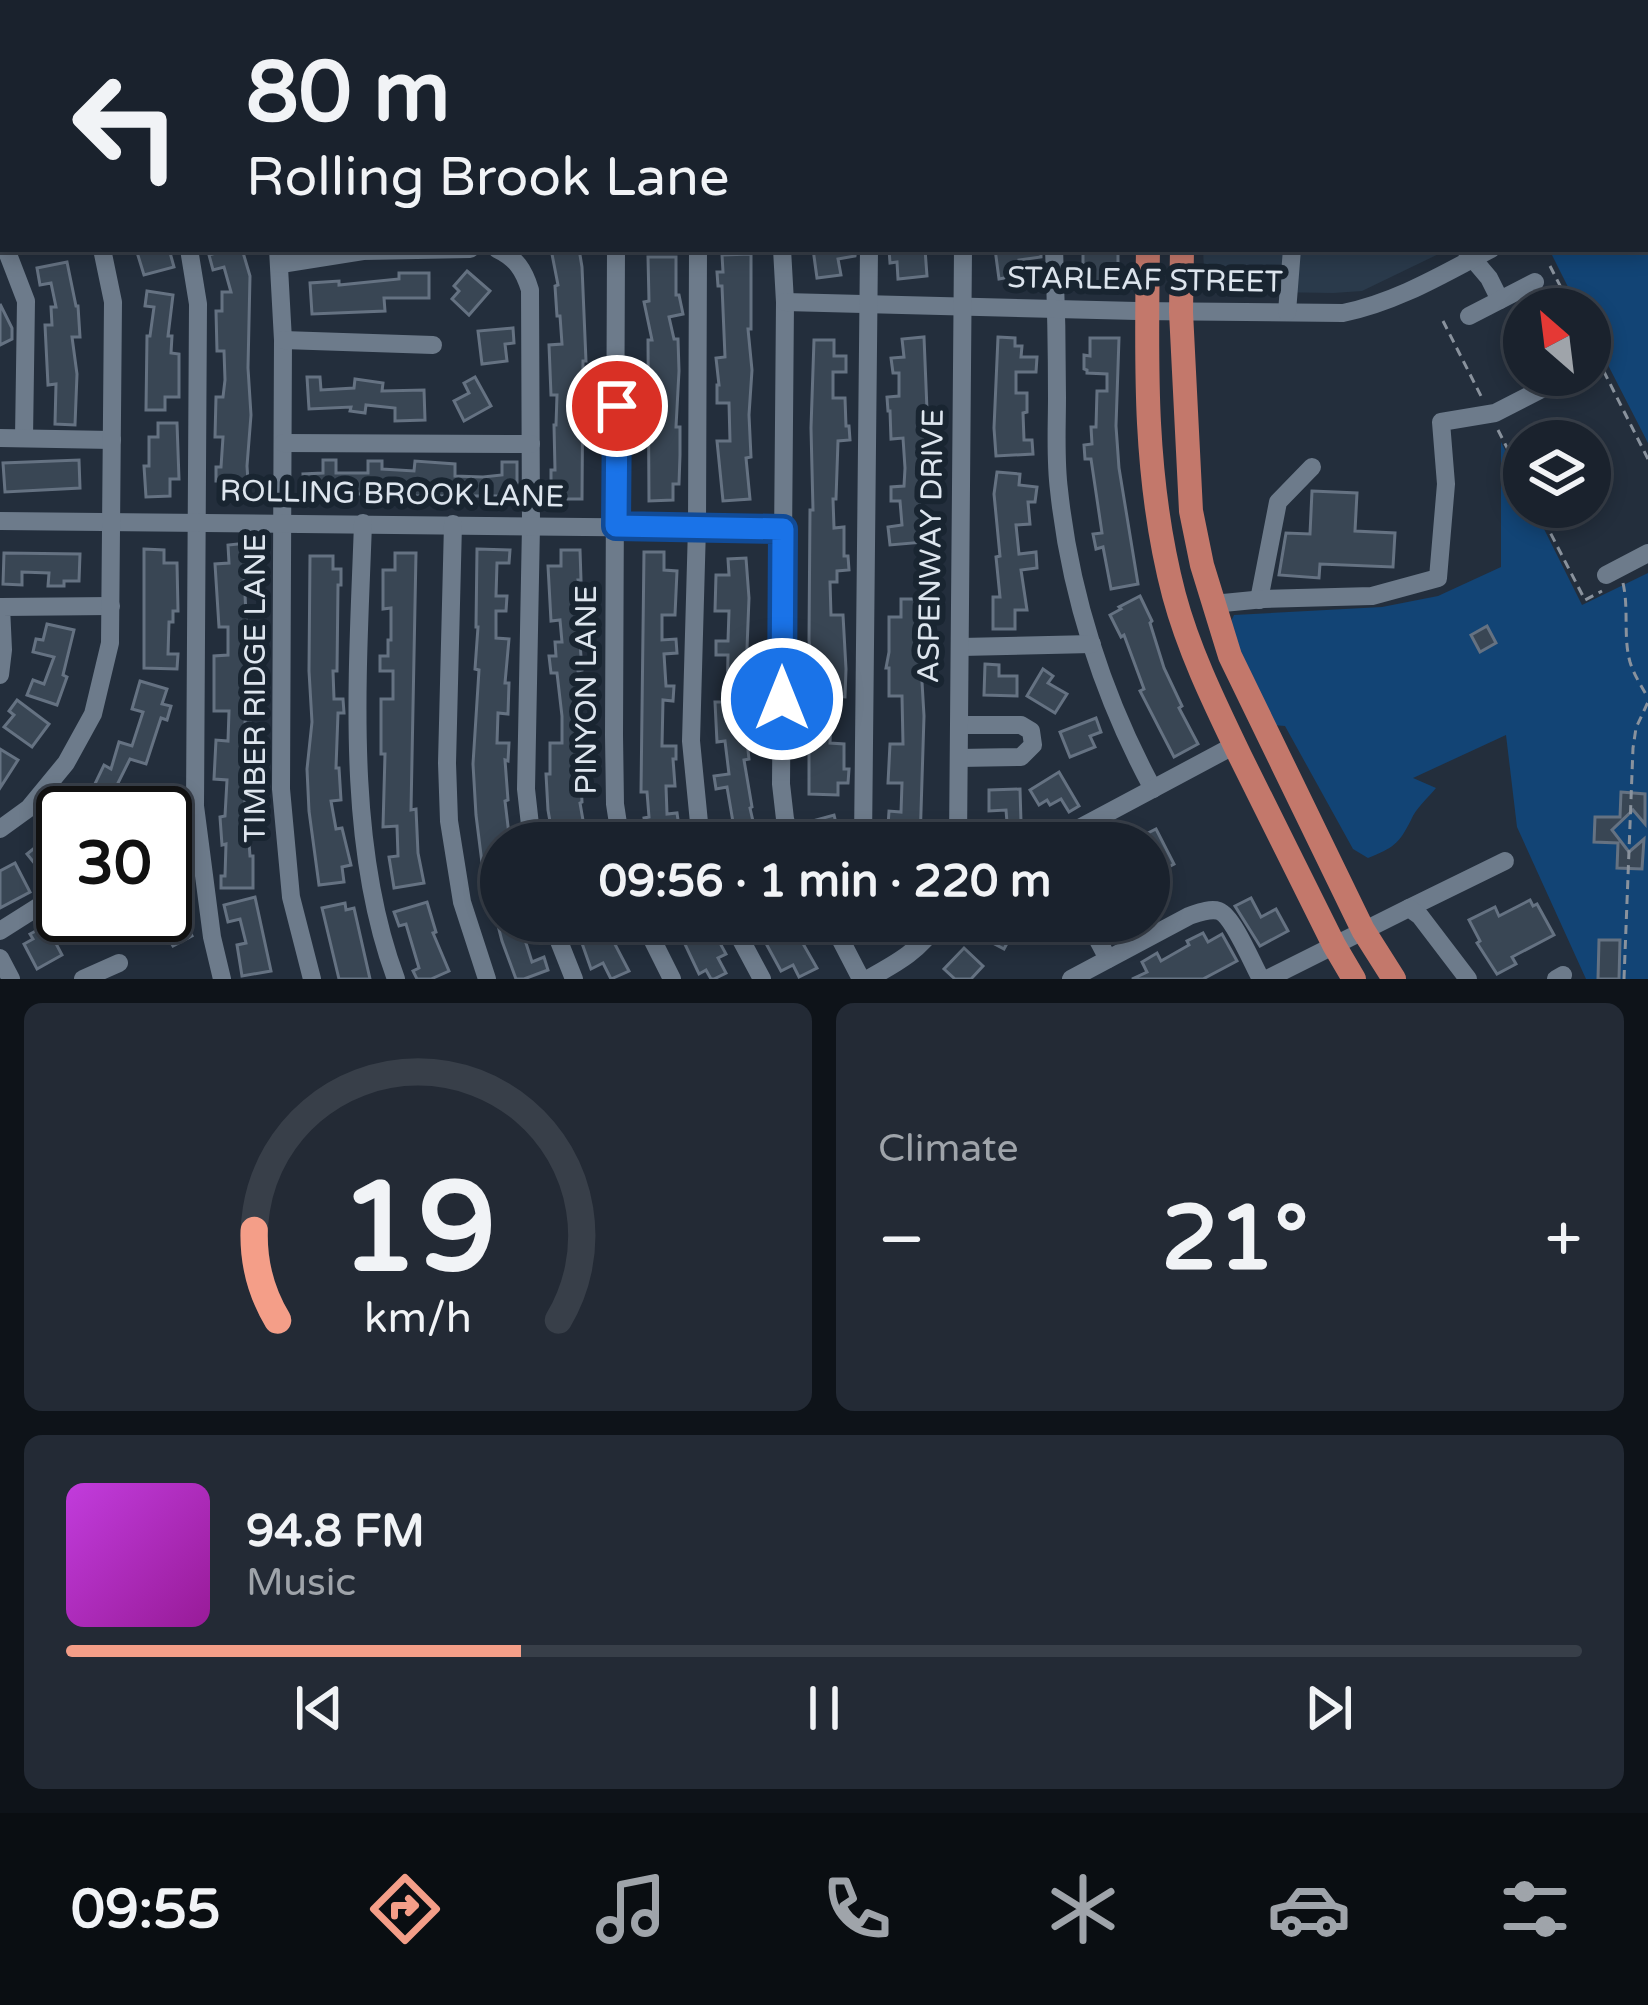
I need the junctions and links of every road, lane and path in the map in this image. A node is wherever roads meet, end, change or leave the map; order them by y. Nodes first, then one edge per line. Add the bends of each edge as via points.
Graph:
1 (6, 252) edge
2 (103, 252) edge
3 (189, 252) edge
4 (334, 252) edge
5 (503, 252) edge
6 (616, 252) edge
7 (698, 252) edge
8 (782, 252) edge
9 (869, 252) edge
10 (963, 252) edge
11 (1054, 252) edge
12 (1148, 252) edge
13 (1182, 252) edge
14 (1292, 252) edge
15 (1476, 252) edge
16 (279, 256) edge
17 (1550, 266) dead end
18 (1535, 282) dead end
19 (1561, 288) edge
20 (1500, 300) junction
21 (785, 302) junction
22 (870, 304) junction
23 (964, 307) junction
24 (1056, 309) junction
25 (1147, 311) junction
26 (1181, 312) junction
27 (1287, 312) junction
28 (1469, 316) dead end
29 (284, 340) junction
30 (433, 345) dead end
31 (1611, 386) edge
32 (1528, 396) edge
33 (0, 438) edge
34 (24, 439) junction
35 (112, 440) junction
36 (283, 443) junction
37 (531, 444) junction
38 (1648, 459) edge
39 (1312, 466) dead end
40 (0, 521) edge
41 (112, 521) junction
42 (195, 522) junction
43 (284, 523) junction
44 (363, 523) junction
45 (452, 524) junction
46 (531, 525) junction
47 (616, 526) junction
48 (697, 527) junction
49 (1549, 528) edge
50 (783, 529) junction
51 (1648, 553) edge
52 (1611, 582) junction
53 (1258, 600) junction
54 (1213, 604) junction
55 (111, 606) junction
56 (0, 607) edge
57 (1092, 644) junction
58 (961, 646) junction
59 (0, 675) edge
60 (1648, 699) edge
61 (960, 725) junction
62 (1235, 745) junction
63 (959, 758) junction
64 (1153, 789) junction
65 (192, 806) edge
66 (195, 806) junction
67 (530, 822) edge
68 (619, 822) edge
69 (699, 822) edge
70 (786, 822) edge
71 (863, 822) edge
72 (958, 822) edge
73 (1092, 822) edge
74 (0, 829) edge
75 (1505, 861) dead end
76 (36, 908) edge
77 (1409, 908) junction
78 (1363, 930) junction
79 (0, 931) edge
80 (559, 942) edge
81 (654, 942) edge
82 (742, 942) edge
83 (843, 942) edge
84 (925, 942) edge
85 (1099, 942) edge
86 (1334, 945) junction
87 (0, 958) edge
88 (1108, 959) junction
89 (119, 963) dead end
90 (11, 979) edge
91 (83, 979) edge
92 (222, 979) edge
93 (312, 979) edge
94 (396, 979) edge
95 (488, 979) edge
96 (574, 979) edge
97 (672, 979) edge
98 (762, 979) edge
99 (864, 979) edge
100 (1071, 979) edge
101 (1264, 979) edge
102 (1354, 979) edge
103 (1394, 979) edge
104 (1468, 979) edge
105 (1624, 979) edge

1 - 34 street via 26,301
2 - 35 street via 113,302
3 - 42 street via 198,304
4 - 16 street
5 - 37 street via 524,270 530,290
6 - 47 street, PINYON LANE
7 - 48 street
8 - 21 street
9 - 22 street
10 - 23 street, ASPENWAY DRIVE
11 - 24 street
12 - 25 main road
13 - 26 main road
14 - 27 street
15 - 20 street
15 - 27 street, STARLEAF STREET via 1373,307
16 - 29 street, TIMBER RIDGE LANE
17 - 19 path
18 - 20 street
20 - 28 street
21 - 22 street, STARLEAF STREET
21 - 50 street
22 - 23 street, STARLEAF STREET
22 - 71 street
23 - 24 street, STARLEAF STREET
23 - 58 street, ASPENWAY DRIVE
24 - 25 street, STARLEAF STREET
24 - 57 street via 1059,491
25 - 26 street, STARLEAF STREET
25 - 62 main road via 1146,405 1162,546 1175,600
26 - 27 street, STARLEAF STREET
26 - 54 main road via 1191,511
29 - 30 street
29 - 36 street, TIMBER RIDGE LANE
31 - 38 path
32 - 53 street via 1495,413 1441,422 1446,484 1438,578 1372,596
33 - 34 street
34 - 35 street
35 - 41 street
36 - 37 street
36 - 43 street, TIMBER RIDGE LANE
37 - 46 street
39 - 53 street via 1277,502
40 - 41 street, ROLLING BROOK LANE
41 - 42 street, ROLLING BROOK LANE
41 - 55 street
42 - 43 street, ROLLING BROOK LANE
42 - 66 street
43 - 44 street, ROLLING BROOK LANE
43 - 93 street, TIMBER RIDGE LANE via 282,809 291,897
44 - 45 street, ROLLING BROOK LANE
44 - 94 street via 361,820
45 - 46 street, ROLLING BROOK LANE
45 - 95 street via 449,820 462,902
46 - 47 street, ROLLING BROOK LANE
46 - 67 street
47 - 48 street, ROLLING BROOK LANE
47 - 68 street, PINYON LANE
48 - 50 street, ROLLING BROOK LANE
48 - 69 street via 691,741
49 - 52 path via 1585,600
50 - 70 street
51 - 52 street
52 - 60 path via 1628,604 1627,646
53 - 54 street
54 - 78 main road via 1230,656
55 - 56 street
55 - 74 street via 93,714 66,763
56 - 59 street
57 - 58 street
57 - 64 street
58 - 61 street, ASPENWAY DRIVE
60 - 105 path via 1633,748
61 - 63 street, ASPENWAY DRIVE
61 - 63 street via 1022,725 1033,745 1021,757
62 - 64 street
62 - 86 main road
63 - 72 street, ASPENWAY DRIVE
64 - 73 street
65 - 66 street
66 - 92 street
75 - 77 street
76 - 79 street
77 - 78 street
77 - 104 street
78 - 86 street
78 - 103 main road
80 - 96 street
81 - 97 street
82 - 98 street
83 - 99 street
84 - 99 street
85 - 88 street
86 - 101 street
86 - 102 main road
87 - 90 street
88 - 100 street
88 - 101 street via 1190,916 1219,911
89 - 91 street

